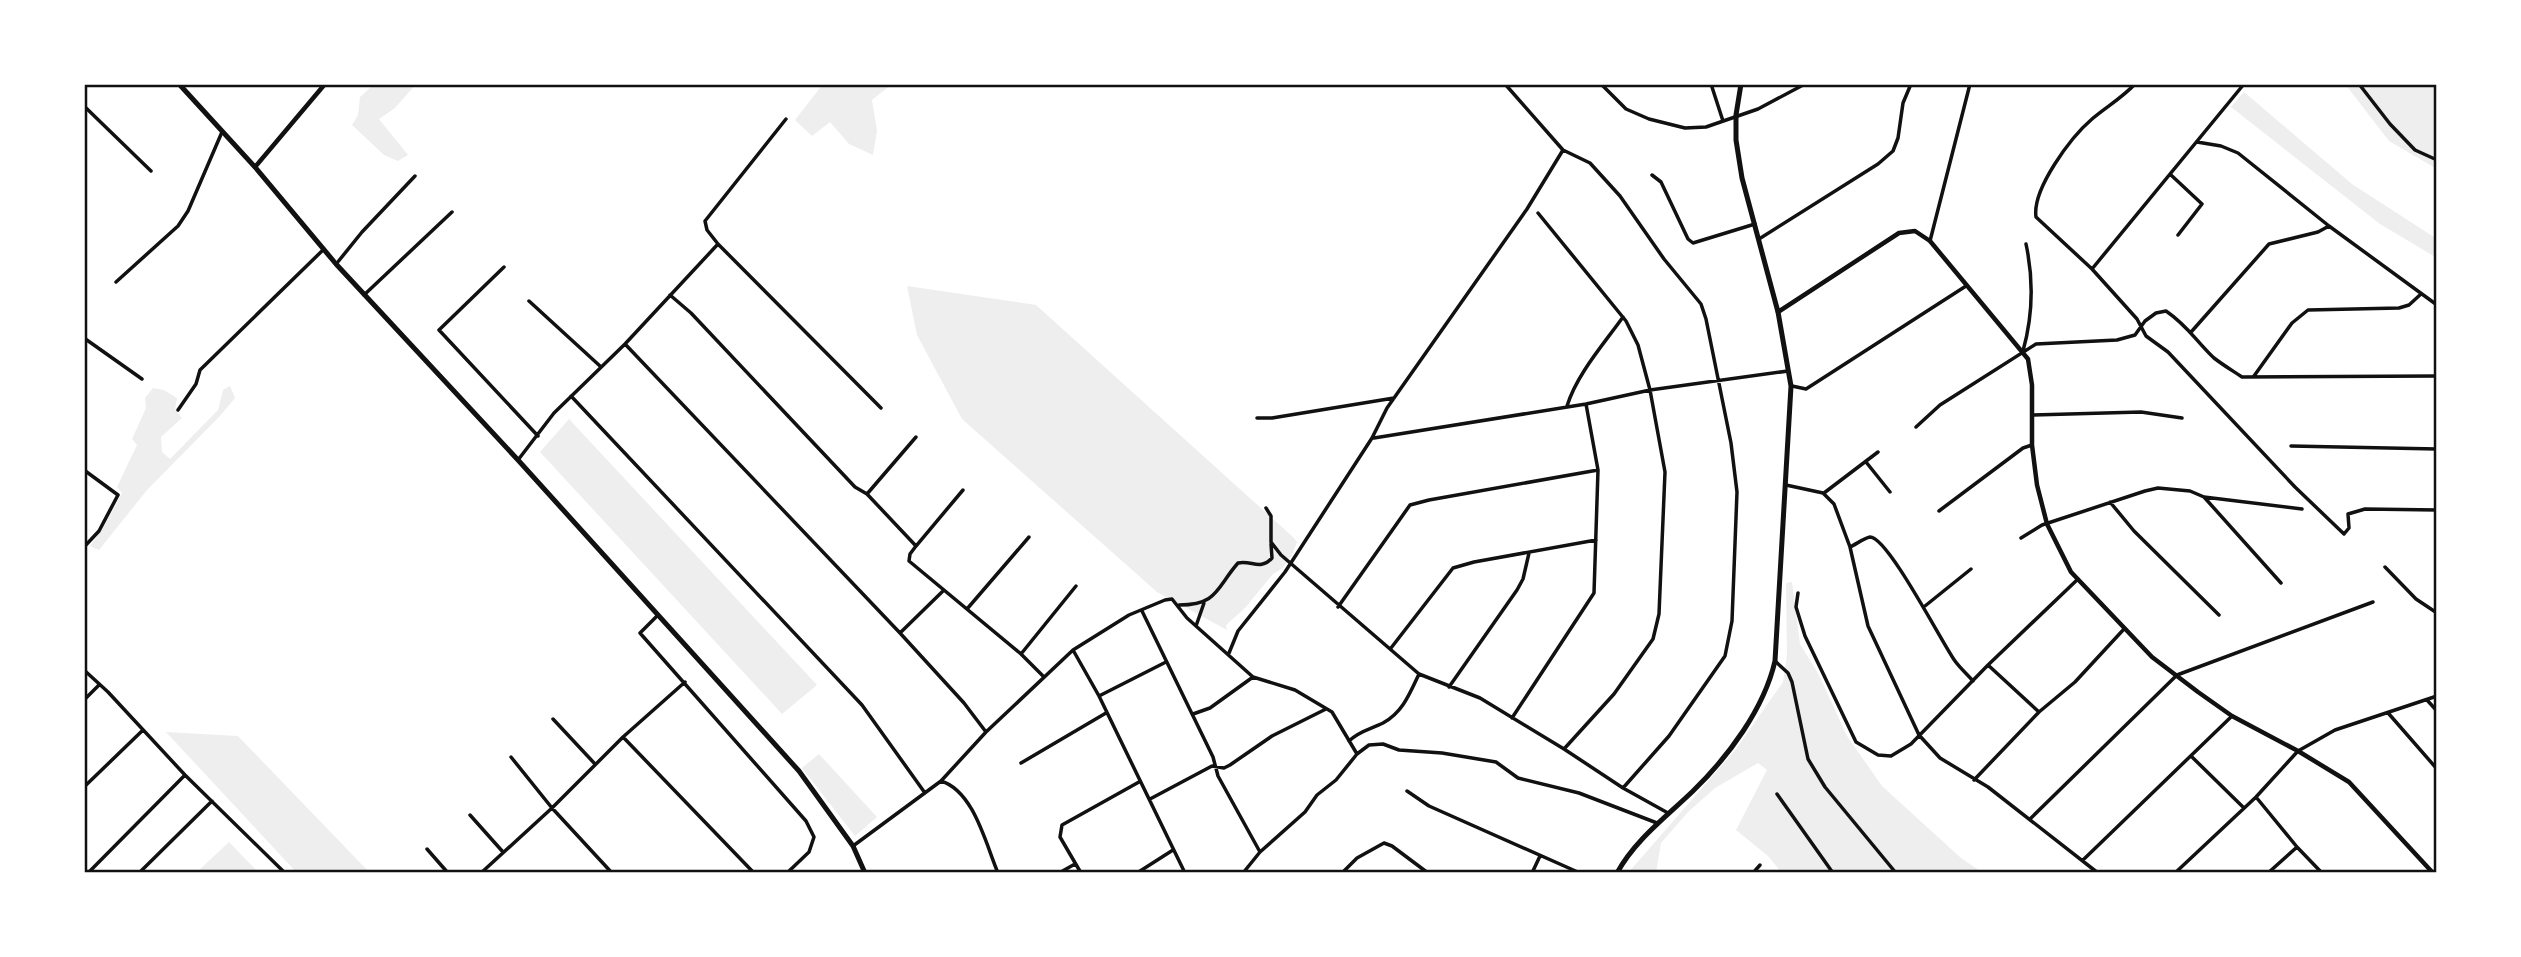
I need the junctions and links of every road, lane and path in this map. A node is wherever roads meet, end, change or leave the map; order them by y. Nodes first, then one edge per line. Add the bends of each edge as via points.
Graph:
1 (179, 84) edge
2 (325, 84) edge
3 (1505, 84) edge
4 (1601, 84) edge
5 (1711, 84) edge
6 (1741, 84) edge
7 (1805, 84) edge
8 (1911, 84) edge
9 (1970, 84) edge
10 (2135, 84) edge
11 (2244, 84) edge
12 (2360, 84) edge
13 (84, 106) edge
14 (1737, 115) junction
15 (786, 119) dead end
16 (1723, 121) junction
17 (222, 132) junction
18 (2197, 142) junction
19 (1563, 150) junction
20 (2437, 160) edge
21 (255, 167) junction
22 (151, 171) dead end
23 (1652, 175) dead end
24 (2171, 175) junction
25 (415, 176) dead end
26 (452, 212) dead end
27 (1538, 213) dead end
28 (1755, 224) junction
29 (2329, 226) junction
30 (2178, 235) dead end
31 (1759, 239) junction
32 (1930, 241) junction
33 (718, 244) junction
34 (2026, 244) dead end
35 (324, 249) junction
36 (336, 264) junction
37 (504, 267) dead end
38 (2092, 268) junction
39 (116, 282) dead end
40 (1966, 286) junction
41 (2422, 294) junction
42 (365, 295) junction
43 (670, 295) junction
44 (529, 301) dead end
45 (2437, 304) edge
46 (1778, 312) junction
47 (1623, 317) junction
48 (2141, 328) junction
49 (2192, 331) junction
50 (84, 338) edge
51 (625, 344) junction
52 (2023, 351) junction
53 (600, 366) junction
54 (1790, 370) junction
55 (2253, 376) junction
56 (2437, 376) edge
57 (142, 379) dead end
58 (1719, 379) junction
59 (1791, 386) junction
60 (1650, 390) junction
61 (570, 396) junction
62 (1394, 398) junction
63 (1586, 404) junction
64 (1567, 406) junction
65 (881, 408) dead end
66 (178, 410) dead end
67 (2033, 415) junction
68 (1257, 418) dead end
69 (2182, 418) dead end
70 (1916, 427) dead end
71 (538, 436) junction
72 (916, 437) dead end
73 (1372, 438) junction
74 (2032, 445) junction
75 (2291, 446) dead end
76 (2437, 449) edge
77 (1878, 452) dead end
78 (518, 460) junction
79 (1866, 462) junction
80 (84, 470) edge
81 (1598, 470) junction
82 (1784, 485) junction
83 (964, 490) dead end
84 (1890, 492) dead end
85 (1824, 493) junction
86 (867, 494) junction
87 (2204, 496) junction
88 (2110, 502) junction
89 (1266, 508) dead end
90 (2302, 509) dead end
91 (2437, 510) edge
92 (1939, 511) dead end
93 (2047, 524) junction
94 (1029, 537) dead end
95 (2021, 538) dead end
96 (1596, 541) junction
97 (1271, 542) junction
98 (916, 546) junction
99 (84, 547) edge
100 (1850, 547) junction
101 (1528, 553) junction
102 (1281, 555) junction
103 (1272, 558) junction
104 (1290, 563) junction
105 (2385, 566) dead end
106 (1971, 569) dead end
107 (2077, 579) junction
108 (2281, 583) dead end
109 (1076, 586) dead end
110 (944, 591) junction
111 (1798, 593) dead end
112 (2373, 602) dead end
113 (1204, 603) junction
114 (1179, 605) junction
115 (1338, 607) junction
116 (1925, 607) junction
117 (967, 609) junction
118 (1142, 611) junction
119 (2437, 613) edge
120 (658, 615) junction
121 (2219, 615) dead end
122 (1196, 626) junction
123 (2124, 629) junction
124 (900, 633) junction
125 (1391, 648) junction
126 (1073, 650) junction
127 (1229, 653) junction
128 (1021, 654) junction
129 (1775, 661) junction
130 (1166, 662) junction
131 (1988, 665) junction
132 (84, 670) edge
133 (1419, 674) junction
134 (2177, 675) junction
135 (1043, 676) junction
136 (1253, 677) junction
137 (1973, 681) junction
138 (685, 682) junction
139 (99, 685) junction
140 (1448, 687) junction
141 (1099, 696) junction
142 (2437, 696) edge
143 (84, 699) edge
144 (2427, 700) junction
145 (1326, 709) junction
146 (2437, 711) edge
147 (2039, 712) junction
148 (1106, 713) junction
149 (1192, 714) junction
150 (2389, 714) junction
151 (2232, 716) junction
152 (1512, 718) junction
153 (553, 719) dead end
154 (143, 730) junction
155 (986, 732) junction
156 (1919, 734) junction
157 (623, 737) junction
158 (1349, 741) junction
159 (1564, 749) junction
160 (2298, 751) junction
161 (1357, 754) junction
162 (511, 757) dead end
163 (2192, 757) junction
164 (595, 764) junction
165 (1021, 764) dead end
166 (1216, 765) junction
167 (2437, 769) edge
168 (185, 775) junction
169 (1974, 780) junction
170 (942, 781) junction
171 (1139, 782) junction
172 (84, 787) edge
173 (1623, 788) junction
174 (1407, 790) dead end
175 (925, 794) junction
176 (1777, 794) dead end
177 (2256, 797) junction
178 (1150, 799) junction
179 (212, 801) junction
180 (552, 808) junction
181 (2244, 808) junction
182 (1668, 813) junction
183 (470, 815) dead end
184 (2029, 819) junction
185 (1657, 823) junction
186 (853, 846) junction
187 (2297, 847) junction
188 (427, 849) dead end
189 (1173, 850) junction
190 (503, 852) junction
191 (1260, 852) junction
192 (1540, 856) junction
193 (2083, 860) junction
194 (1075, 864) junction
195 (1760, 865) dead end
196 (88, 873) edge
197 (139, 873) edge
198 (285, 873) edge
199 (448, 873) edge
200 (481, 873) edge
201 (612, 873) edge
202 (754, 873) edge
203 (786, 873) edge
204 (865, 873) edge
205 (998, 873) edge
206 (1059, 873) edge
207 (1081, 873) edge
208 (1137, 873) edge
209 (1185, 873) edge
210 (1243, 873) edge
211 (1342, 873) edge
212 (1427, 873) edge
213 (1532, 873) edge
214 (1580, 873) edge
215 (1617, 873) edge
216 (1753, 873) edge
217 (1833, 873) edge
218 (1896, 873) edge
219 (2098, 873) edge
220 (2175, 873) edge
221 (2268, 873) edge
222 (2322, 873) edge
223 (2433, 873) edge

1 - 17 main road
2 - 21 street
3 - 19 street
4 - 16 street via 1626,108 1649,119 1685,128
5 - 16 street
6 - 14 main road
7 - 14 street
8 - 31 street via 1893,151
9 - 32 street
10 - 38 street via 2089,121 2049,172 2035,209 2040,224
11 - 18 street
12 - 20 street via 2415,150
13 - 22 street
14 - 16 street
14 - 28 main road via 1742,178
15 - 33 street via 705,221
17 - 21 main road
17 - 39 street via 178,226
18 - 24 street
18 - 29 street via 2238,153
19 - 58 street via 1590,163 1620,196 1701,304
19 - 62 street
21 - 35 main road
23 - 28 street via 1661,182 1693,243
24 - 30 street via 2202,204
24 - 38 street
25 - 36 street
26 - 42 street
27 - 47 street
28 - 31 main road
29 - 41 street
29 - 49 street via 2269,244
31 - 46 main road
32 - 40 street
32 - 46 street via 1915,231 1899,233
33 - 43 street
33 - 65 street
34 - 52 street via 2032,271 2031,323
35 - 36 main road
35 - 66 street via 200,370
36 - 42 main road
37 - 71 street via 439,330
38 - 48 street
40 - 52 street
40 - 59 street via 1806,389
41 - 45 street
41 - 55 street via 2399,308 2308,310 2292,323
42 - 78 main road
43 - 51 street
43 - 86 street via 855,487
44 - 53 street
46 - 54 main road
47 - 60 street via 1638,345
47 - 64 street
48 - 49 street via 2156,313 2166,311
48 - 52 street via 2117,340 2036,344
48 - 91 street via 2344,534 2347,514 2365,509
49 - 55 street via 2216,360 2242,377
50 - 57 street
51 - 53 street
51 - 124 street
52 - 67 street via 2031,372
52 - 70 street via 1940,405
53 - 61 street
54 - 58 street
54 - 59 main road
55 - 56 street
58 - 60 street
58 - 173 street via 1737,492 1732,621 1725,656 1669,736
59 - 82 main road
60 - 63 street
60 - 159 street via 1665,472 1656,629 1614,694
61 - 71 street
61 - 175 street via 862,705
62 - 68 street
62 - 73 street
63 - 64 street
63 - 81 street
64 - 73 street
67 - 69 street via 2141,412
67 - 74 street
71 - 78 street
72 - 86 street
73 - 104 street
74 - 92 street
74 - 93 street
75 - 76 street
77 - 79 street
78 - 120 main road
79 - 84 street
79 - 85 street
80 - 99 street via 118,495 99,531
81 - 96 street
81 - 115 street via 1410,505
82 - 85 street
82 - 129 main road
83 - 98 street
85 - 100 street via 1834,504
86 - 98 street
87 - 88 street via 2158,488
87 - 90 street
87 - 108 street
88 - 93 street
88 - 121 street
89 - 97 street via 1271,516
93 - 95 street
93 - 107 street
94 - 117 street
96 - 101 street
96 - 152 street via 1596,582 1590,601
97 - 102 street
97 - 103 street
98 - 110 street via 908,558 912,566
100 - 116 street via 1873,538
100 - 156 street via 1868,626
101 - 125 street via 1453,568
101 - 140 street via 1517,590
102 - 103 street
102 - 104 street
103 - 113 street via 1259,566 1238,563 1214,597
104 - 115 street
104 - 127 street via 1238,631
105 - 119 street via 2416,599
106 - 116 street
107 - 123 street
107 - 131 street
109 - 128 street
110 - 117 street
110 - 124 street
111 - 156 street via 1805,636 1856,742 1878,755 1891,756 1912,744
112 - 134 street
113 - 114 street
113 - 122 street
114 - 118 street via 1165,600
114 - 122 street
115 - 125 street
116 - 137 street via 1955,661
117 - 128 street
118 - 126 street
118 - 130 street
120 - 138 street via 640,633
120 - 186 main road via 799,771
122 - 127 street
123 - 134 street
123 - 147 street via 2075,682
124 - 155 street
125 - 133 street
126 - 135 street
126 - 141 street
127 - 136 street
128 - 135 street
129 - 182 main road via 1761,699 1725,754
129 - 218 street via 1792,682 1808,759 1825,787
130 - 141 street
130 - 149 street
131 - 137 street
131 - 147 street
132 - 139 street
133 - 140 street
133 - 158 street via 1401,710
134 - 151 street
134 - 184 street
135 - 155 street
136 - 145 street via 1295,690
136 - 149 street via 1210,708
137 - 156 street
138 - 157 street
138 - 203 street via 806,821 814,837 809,852
139 - 143 street
139 - 154 street
140 - 152 street via 1479,698
141 - 148 street
142 - 144 street
144 - 146 street
144 - 150 street
145 - 158 street
145 - 166 street via 1272,736 1230,765
147 - 169 street
148 - 165 street
148 - 171 street
149 - 166 street
150 - 160 street via 2334,730
150 - 167 street
151 - 160 street
151 - 163 street
152 - 159 street
153 - 164 street
154 - 168 street
154 - 172 street
155 - 170 street
156 - 169 street via 1940,758
157 - 164 street
157 - 202 street
158 - 161 street
159 - 173 street
160 - 177 street
160 - 223 street via 2349,782
161 - 185 street via 1370,745 1383,744 1496,762 1518,778 1579,793
161 - 191 street via 1305,812
162 - 180 street
163 - 181 street
163 - 193 street
164 - 180 street
166 - 178 street
166 - 191 street via 1235,811
168 - 179 street
168 - 196 street
169 - 184 street
170 - 175 street
170 - 205 street via 959,790 968,803
171 - 178 street
171 - 194 street via 1062,825 1060,837
173 - 182 street
174 - 192 street via 1429,806
175 - 186 street
176 - 217 street
177 - 181 street
177 - 187 street
178 - 189 street
179 - 197 street
179 - 198 street
180 - 190 street
180 - 201 street
181 - 220 street
182 - 185 main road
183 - 190 street
184 - 193 street
185 - 215 main road
186 - 204 main road
187 - 221 street
187 - 222 street
188 - 199 street
189 - 208 street
189 - 209 street
190 - 200 street
191 - 210 street
192 - 213 street
192 - 214 street
193 - 219 street
194 - 206 street
194 - 207 street
195 - 216 street
211 - 212 street via 1357,858 1384,844

